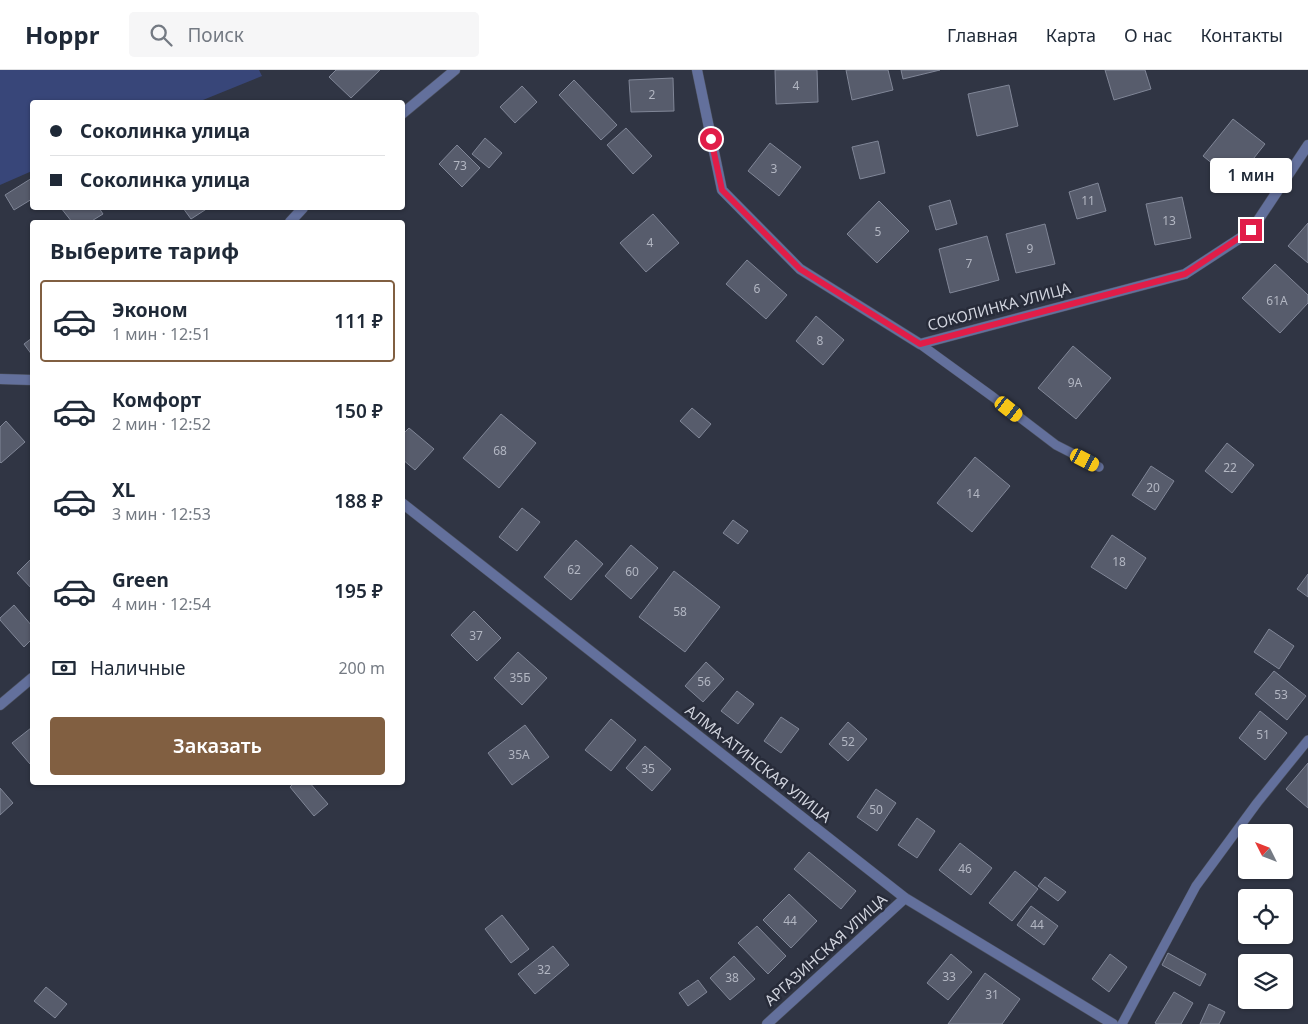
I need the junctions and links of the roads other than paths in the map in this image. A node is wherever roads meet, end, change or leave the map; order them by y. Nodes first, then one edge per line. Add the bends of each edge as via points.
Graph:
1 (455, 70) edge
2 (697, 70) edge
3 (405, 112) edge
4 (1308, 145) edge
5 (301, 210) edge
6 (292, 220) edge
7 (920, 344) junction
8 (0, 379) edge
9 (30, 380) edge
10 (1099, 467) dead end
11 (405, 505) edge
12 (30, 680) edge
13 (0, 705) edge
14 (1308, 740) edge
15 (905, 898) junction
16 (766, 1024) edge
17 (1112, 1024) edge
18 (1122, 1024) edge

1 - 3 street
2 - 7 street, СОКОЛИНКА УЛИЦА via 722,190 800,269
4 - 7 street, СОКОЛИНКА УЛИЦА via 1251,230 1185,274
5 - 6 street
7 - 10 lane via 1056,445
8 - 9 street
11 - 15 street, АЛМА-АТИНСКАЯ УЛИЦА
12 - 13 street
14 - 18 lane via 1196,886
15 - 16 street, АРГАЗИНСКАЯ УЛИЦА
15 - 17 street, АЛМА-АТИНСКАЯ УЛИЦА

